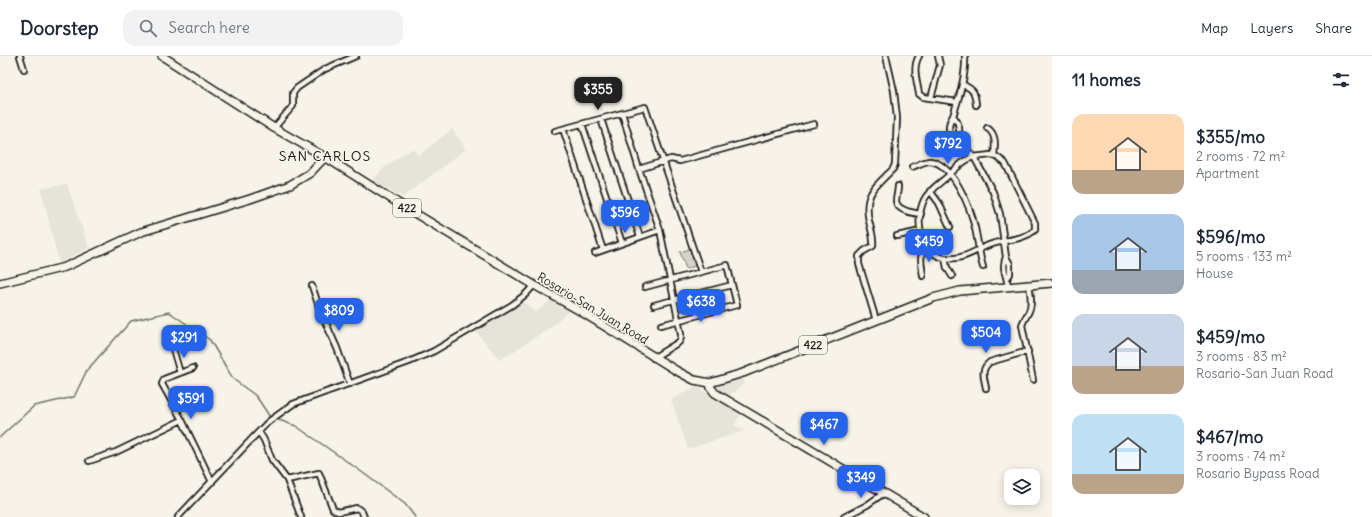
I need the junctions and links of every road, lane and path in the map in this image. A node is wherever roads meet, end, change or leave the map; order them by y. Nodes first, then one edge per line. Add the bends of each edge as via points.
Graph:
1 (20, 56) edge
2 (162, 56) edge
3 (356, 56) edge
4 (886, 56) edge
5 (920, 56) edge
6 (938, 56) edge
7 (965, 56) edge
8 (24, 69) dead end
9 (962, 84) junction
10 (931, 98) junction
11 (957, 102) junction
12 (976, 104) dead end
13 (622, 113) junction
14 (953, 116) junction
15 (601, 118) junction
16 (582, 124) junction
17 (814, 124) dead end
18 (274, 128) junction
19 (987, 128) dead end
20 (563, 129) junction
21 (555, 131) dead end
22 (958, 140) junction
23 (994, 156) junction
24 (325, 157) junction
25 (974, 157) junction
26 (663, 161) junction
27 (912, 167) dead end
28 (639, 169) junction
29 (950, 175) junction
30 (898, 186) dead end
31 (930, 191) junction
32 (920, 214) junction
33 (950, 227) dead end
34 (660, 230) junction
35 (921, 230) junction
36 (897, 236) dead end
37 (640, 237) junction
38 (1004, 241) junction
39 (622, 243) junction
40 (926, 247) junction
41 (603, 250) junction
42 (978, 250) junction
43 (595, 252) dead end
44 (945, 258) junction
45 (984, 267) dead end
46 (701, 272) junction
47 (924, 276) dead end
48 (952, 276) dead end
49 (670, 281) junction
50 (0, 283) edge
51 (1052, 283) edge
52 (1030, 284) junction
53 (534, 285) junction
54 (732, 285) junction
55 (312, 286) dead end
56 (1008, 286) junction
57 (645, 287) dead end
58 (674, 300) junction
59 (654, 305) dead end
60 (678, 320) junction
61 (876, 320) junction
62 (661, 325) dead end
63 (173, 349) dead end
64 (1028, 352) junction
65 (654, 358) junction
66 (193, 368) dead end
67 (180, 373) junction
68 (1033, 380) dead end
69 (710, 383) junction
70 (350, 384) junction
71 (986, 388) dead end
72 (182, 420) junction
73 (259, 432) junction
74 (89, 461) dead end
75 (287, 480) junction
76 (212, 482) junction
77 (884, 493) junction
78 (178, 517) edge
79 (301, 517) edge
80 (364, 517) edge
81 (844, 517) edge
82 (924, 517) edge

1 - 8 street
2 - 18 main road, Rosario-San Juan Road / 422
3 - 18 street via 325,69 297,88 293,94 293,106
4 - 61 street via 897,118 896,164 870,192 867,204 873,246 859,256 859,264
5 - 10 street via 916,61 915,70 919,94
6 - 10 street via 940,65
7 - 9 street via 966,67
9 - 11 street
9 - 12 street via 975,93
10 - 11 street
11 - 14 street
13 - 15 street
13 - 26 street via 645,106
13 - 28 street
14 - 22 street via 959,125
14 - 22 street via 949,127 950,133
15 - 16 street
15 - 37 street
16 - 20 street
16 - 39 street
17 - 26 street via 680,161
18 - 24 main road, Rosario-San Juan Road / 422
19 - 23 street via 994,136 996,144
20 - 21 street
20 - 41 street
22 - 25 street
23 - 25 street
23 - 38 street via 1005,163 1037,231 1028,236
24 - 50 main road via 310,173 290,185 141,232 65,267
24 - 53 main road, Rosario-San Juan Road / 422
25 - 29 street via 965,161
25 - 38 street via 993,192 1000,214
26 - 28 street
26 - 46 street
27 - 29 street via 931,161 943,167
28 - 34 street
29 - 31 street
29 - 42 street via 969,208
30 - 32 street via 898,206
31 - 32 street
31 - 33 street via 939,203
32 - 35 street
34 - 37 street
34 - 49 street
35 - 36 street
35 - 40 street
37 - 39 street
38 - 42 street
38 - 56 street via 1004,267
39 - 41 street
40 - 44 street via 932,253
40 - 47 street via 921,263
41 - 43 street
42 - 44 street via 965,257
42 - 45 street
44 - 48 street
46 - 49 street
46 - 54 street via 727,265
49 - 57 street
49 - 58 street
51 - 52 main road, 422
52 - 56 main road, 422
52 - 64 street via 1030,310 1022,325
53 - 65 main road, Rosario-San Juan Road / 422
53 - 70 street via 512,305 434,351
54 - 58 street
54 - 60 street via 737,305
55 - 70 street
56 - 61 main road, 422 via 946,294
58 - 59 street
58 - 60 street
60 - 62 street
60 - 65 street via 681,338 679,342
61 - 69 main road, 422 via 743,373
63 - 67 street
64 - 68 street
64 - 71 street via 990,362 985,366 982,372
65 - 69 main road, Rosario-San Juan Road / 422 via 694,380
66 - 67 street
67 - 72 street via 164,379 162,384
69 - 77 main road via 715,393
70 - 73 street via 294,404 268,422
72 - 74 street via 116,452
72 - 76 street
73 - 75 street via 272,460
73 - 76 street
75 - 79 street
75 - 80 street via 319,473 333,510 338,512 357,508
76 - 78 street
77 - 81 street
77 - 82 main road

